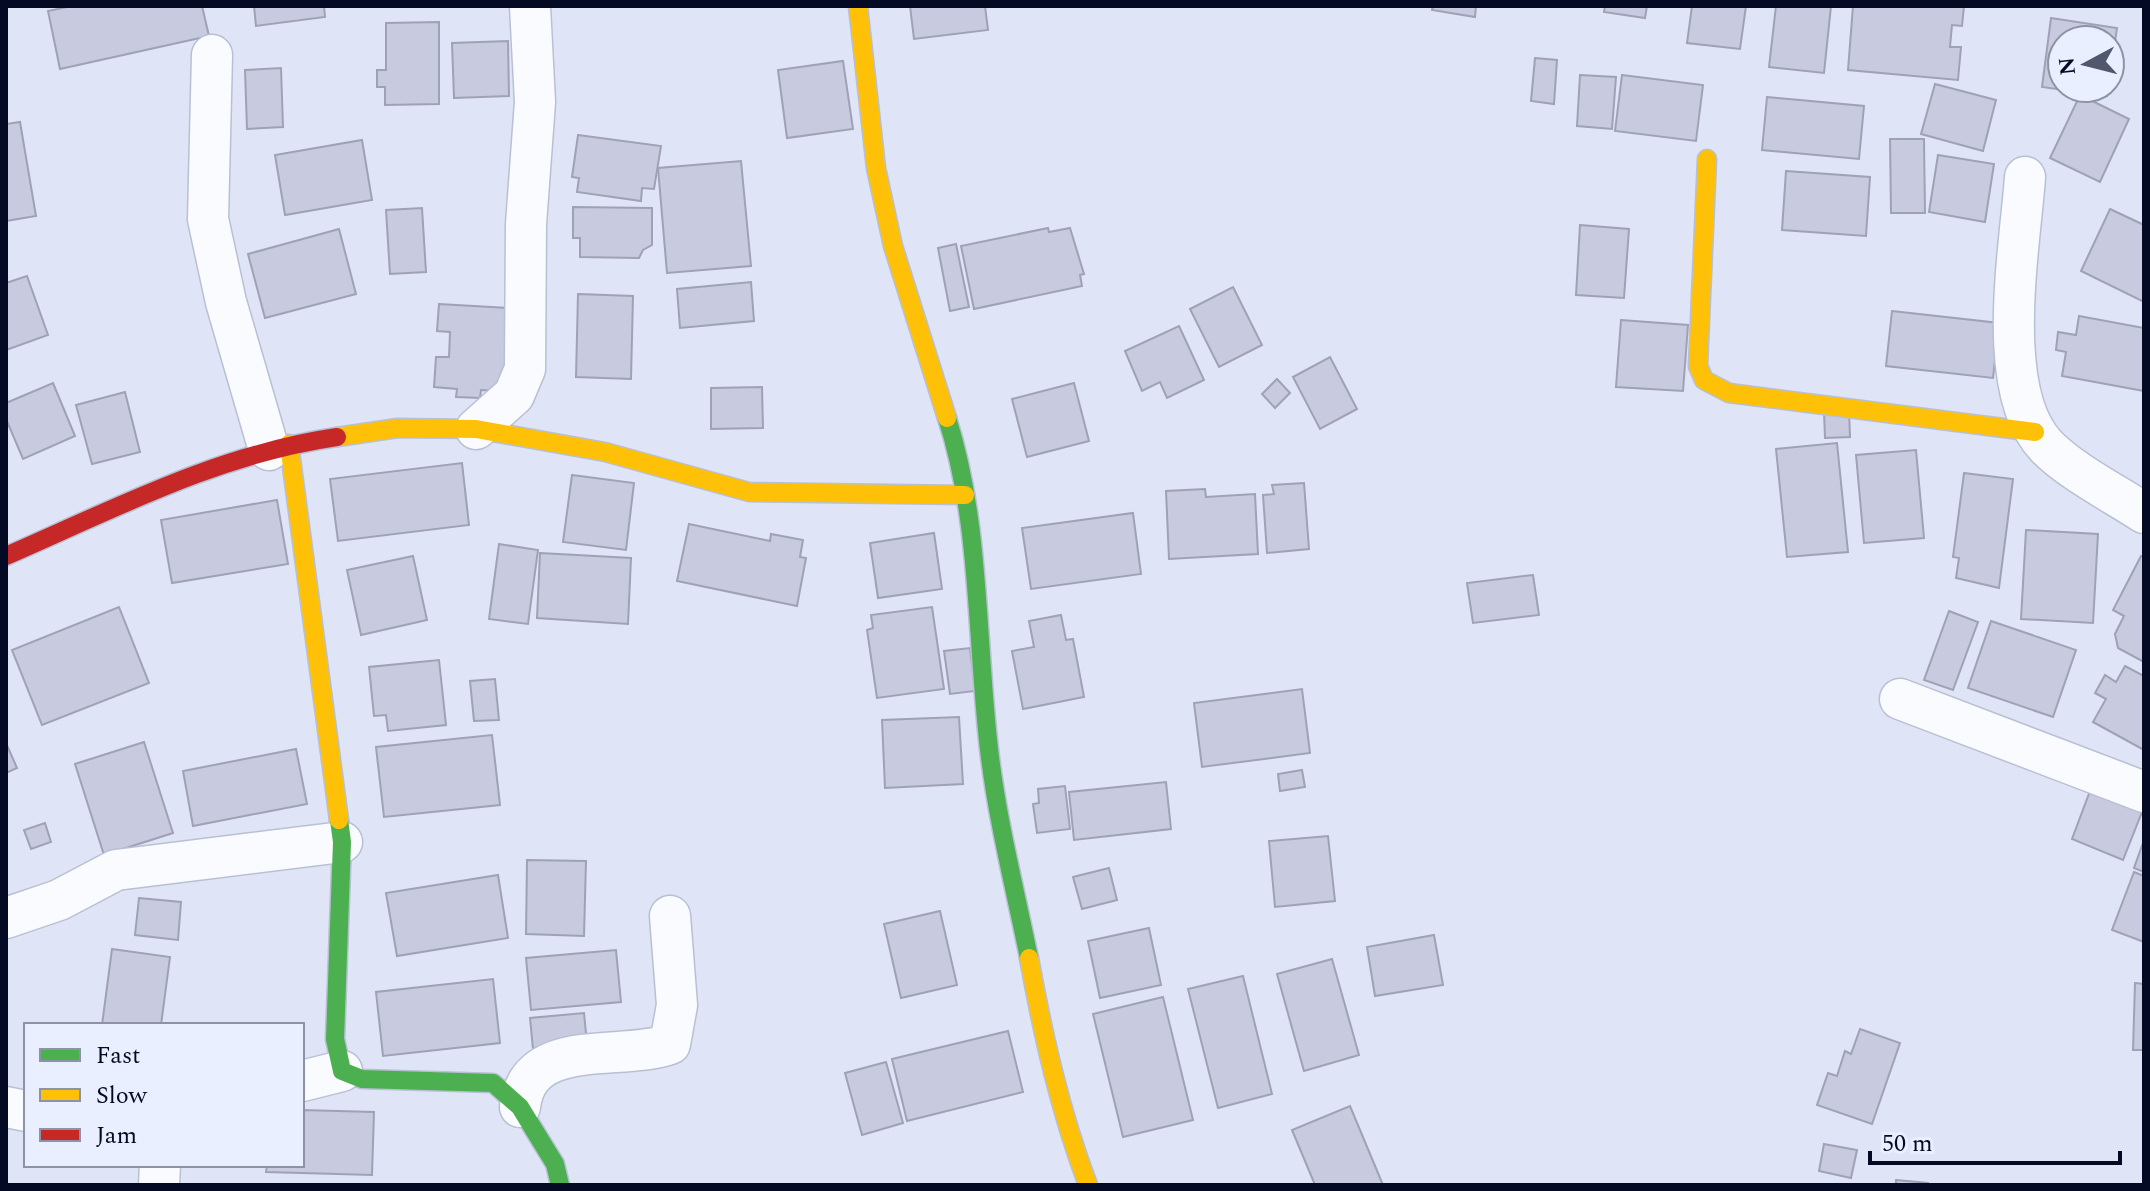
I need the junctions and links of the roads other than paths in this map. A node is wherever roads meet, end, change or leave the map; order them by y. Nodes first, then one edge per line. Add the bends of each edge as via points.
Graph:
1 (530, 6) edge
2 (858, 6) edge
3 (212, 55) dead end
4 (1707, 159) dead end
5 (2025, 177) dead end
6 (476, 429) junction
7 (2035, 432) junction
8 (279, 447) junction
9 (965, 495) junction
10 (2144, 513) edge
11 (6, 556) edge
12 (1900, 699) dead end
13 (2144, 792) edge
14 (342, 842) junction
15 (670, 916) dead end
16 (6, 918) edge
17 (342, 1071) junction
18 (304, 1080) edge
19 (520, 1107) junction
20 (560, 1185) edge
21 (1088, 1185) edge

1 - 6 street via 535,102 526,224 525,369 514,395
2 - 9 street via 876,168 893,246 958,452
3 - 8 street via 208,219 226,302
4 - 7 street via 1698,366 1704,380 1729,393
5 - 7 street via 2014,335 2020,384
6 - 8 street via 398,428
6 - 9 street via 605,452 749,492
7 - 10 street via 2048,448
8 - 11 street via 208,468
8 - 14 street
9 - 21 street via 989,751 1044,1038
12 - 13 street
14 - 16 street via 116,870 59,900
14 - 17 street via 335,1039
15 - 19 street via 677,1005 670,1044 574,1056 545,1065 523,1087
17 - 18 street
17 - 19 street via 373,1080 493,1083
19 - 20 street via 555,1164

